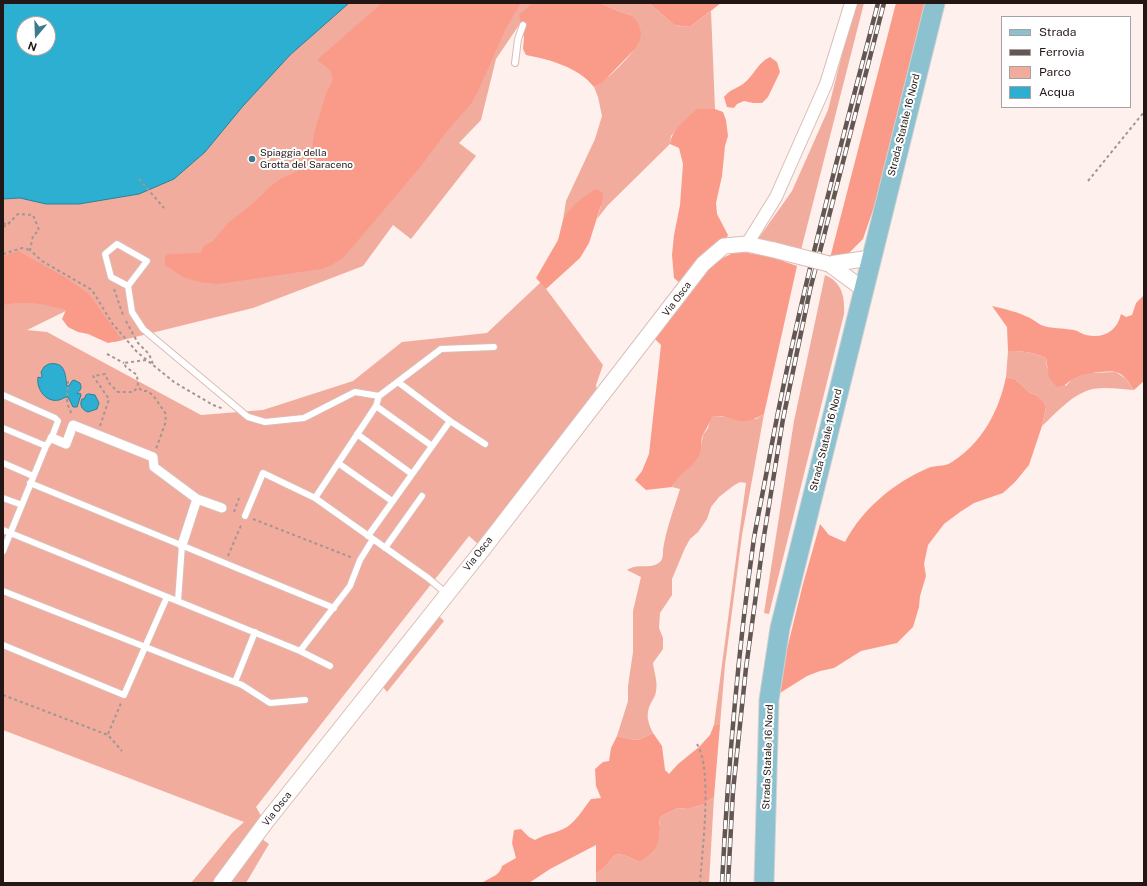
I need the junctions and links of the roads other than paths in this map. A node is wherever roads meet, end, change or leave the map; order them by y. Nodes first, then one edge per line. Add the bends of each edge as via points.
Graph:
1 (851, 3) edge
2 (935, 3) edge
3 (523, 25) dead end
4 (515, 63) dead end
5 (747, 244) junction
6 (871, 258) junction
7 (828, 264) junction
8 (128, 286) junction
9 (863, 289) junction
10 (494, 347) dead end
11 (398, 382) junction
12 (3, 395) edge
13 (379, 396) junction
14 (376, 406) junction
15 (450, 421) junction
16 (3, 428) edge
17 (357, 434) junction
18 (52, 438) junction
19 (485, 444) dead end
20 (46, 446) junction
21 (432, 446) junction
22 (3, 463) edge
23 (338, 463) junction
24 (412, 474) junction
25 (33, 476) junction
26 (30, 483) junction
27 (422, 496) dead end
28 (3, 498) edge
29 (315, 498) junction
30 (197, 499) junction
31 (392, 501) junction
32 (22, 505) junction
33 (222, 508) road end
34 (245, 516) road end
35 (3, 530) edge
36 (10, 533) junction
37 (370, 537) junction
38 (182, 545) junction
39 (386, 548) junction
40 (3, 551) edge
41 (3, 591) edge
42 (447, 594) junction
43 (167, 597) junction
44 (178, 601) junction
45 (334, 608) junction
46 (255, 632) junction
47 (3, 644) edge
48 (146, 647) junction
49 (300, 651) junction
50 (330, 666) dead end
51 (235, 682) junction
52 (305, 700) dead end
53 (221, 883) edge
54 (764, 883) edge

1 - 5 street via 826,84 776,197
2 - 6 main road, Strada Statale 16 Nord
3 - 4 lane via 518,39
5 - 7 street, Via Osca, bridge
5 - 42 street, Via Osca via 724,246 703,264
6 - 7 street
6 - 9 main road, Strada Statale 16 Nord
7 - 9 street
8 - 8 lane via 147,261 117,244 105,254 111,276
8 - 13 lane via 132,312 143,329 248,417 265,422 304,418 356,392
9 - 54 main road, Strada Statale 16 Nord via 780,628 770,700
10 - 11 lane via 441,349
11 - 13 lane
11 - 15 lane
12 - 18 lane via 55,418 58,421
13 - 14 lane
14 - 17 lane
14 - 21 lane
15 - 19 lane
15 - 21 lane
16 - 20 lane
17 - 23 lane
17 - 24 lane
18 - 20 lane
18 - 30 street via 66,444 73,425 153,457 154,467
20 - 25 lane
21 - 24 lane
22 - 25 lane
23 - 29 lane
23 - 31 lane
24 - 31 lane
25 - 26 lane
26 - 32 lane
26 - 38 lane
27 - 39 lane
28 - 32 lane
29 - 34 lane via 263,473
29 - 37 lane
30 - 33 street
30 - 38 street
31 - 37 lane
32 - 36 lane
35 - 36 lane
36 - 40 lane
36 - 43 lane
37 - 39 lane
37 - 45 lane via 350,586
38 - 44 lane
38 - 45 lane
39 - 42 lane
41 - 48 lane
42 - 53 street, Via Osca via 266,822
43 - 44 lane
43 - 48 lane
44 - 46 lane
45 - 49 lane
46 - 49 lane
46 - 51 lane
47 - 48 lane via 124,695
48 - 51 lane
49 - 50 lane
51 - 52 lane via 270,703

